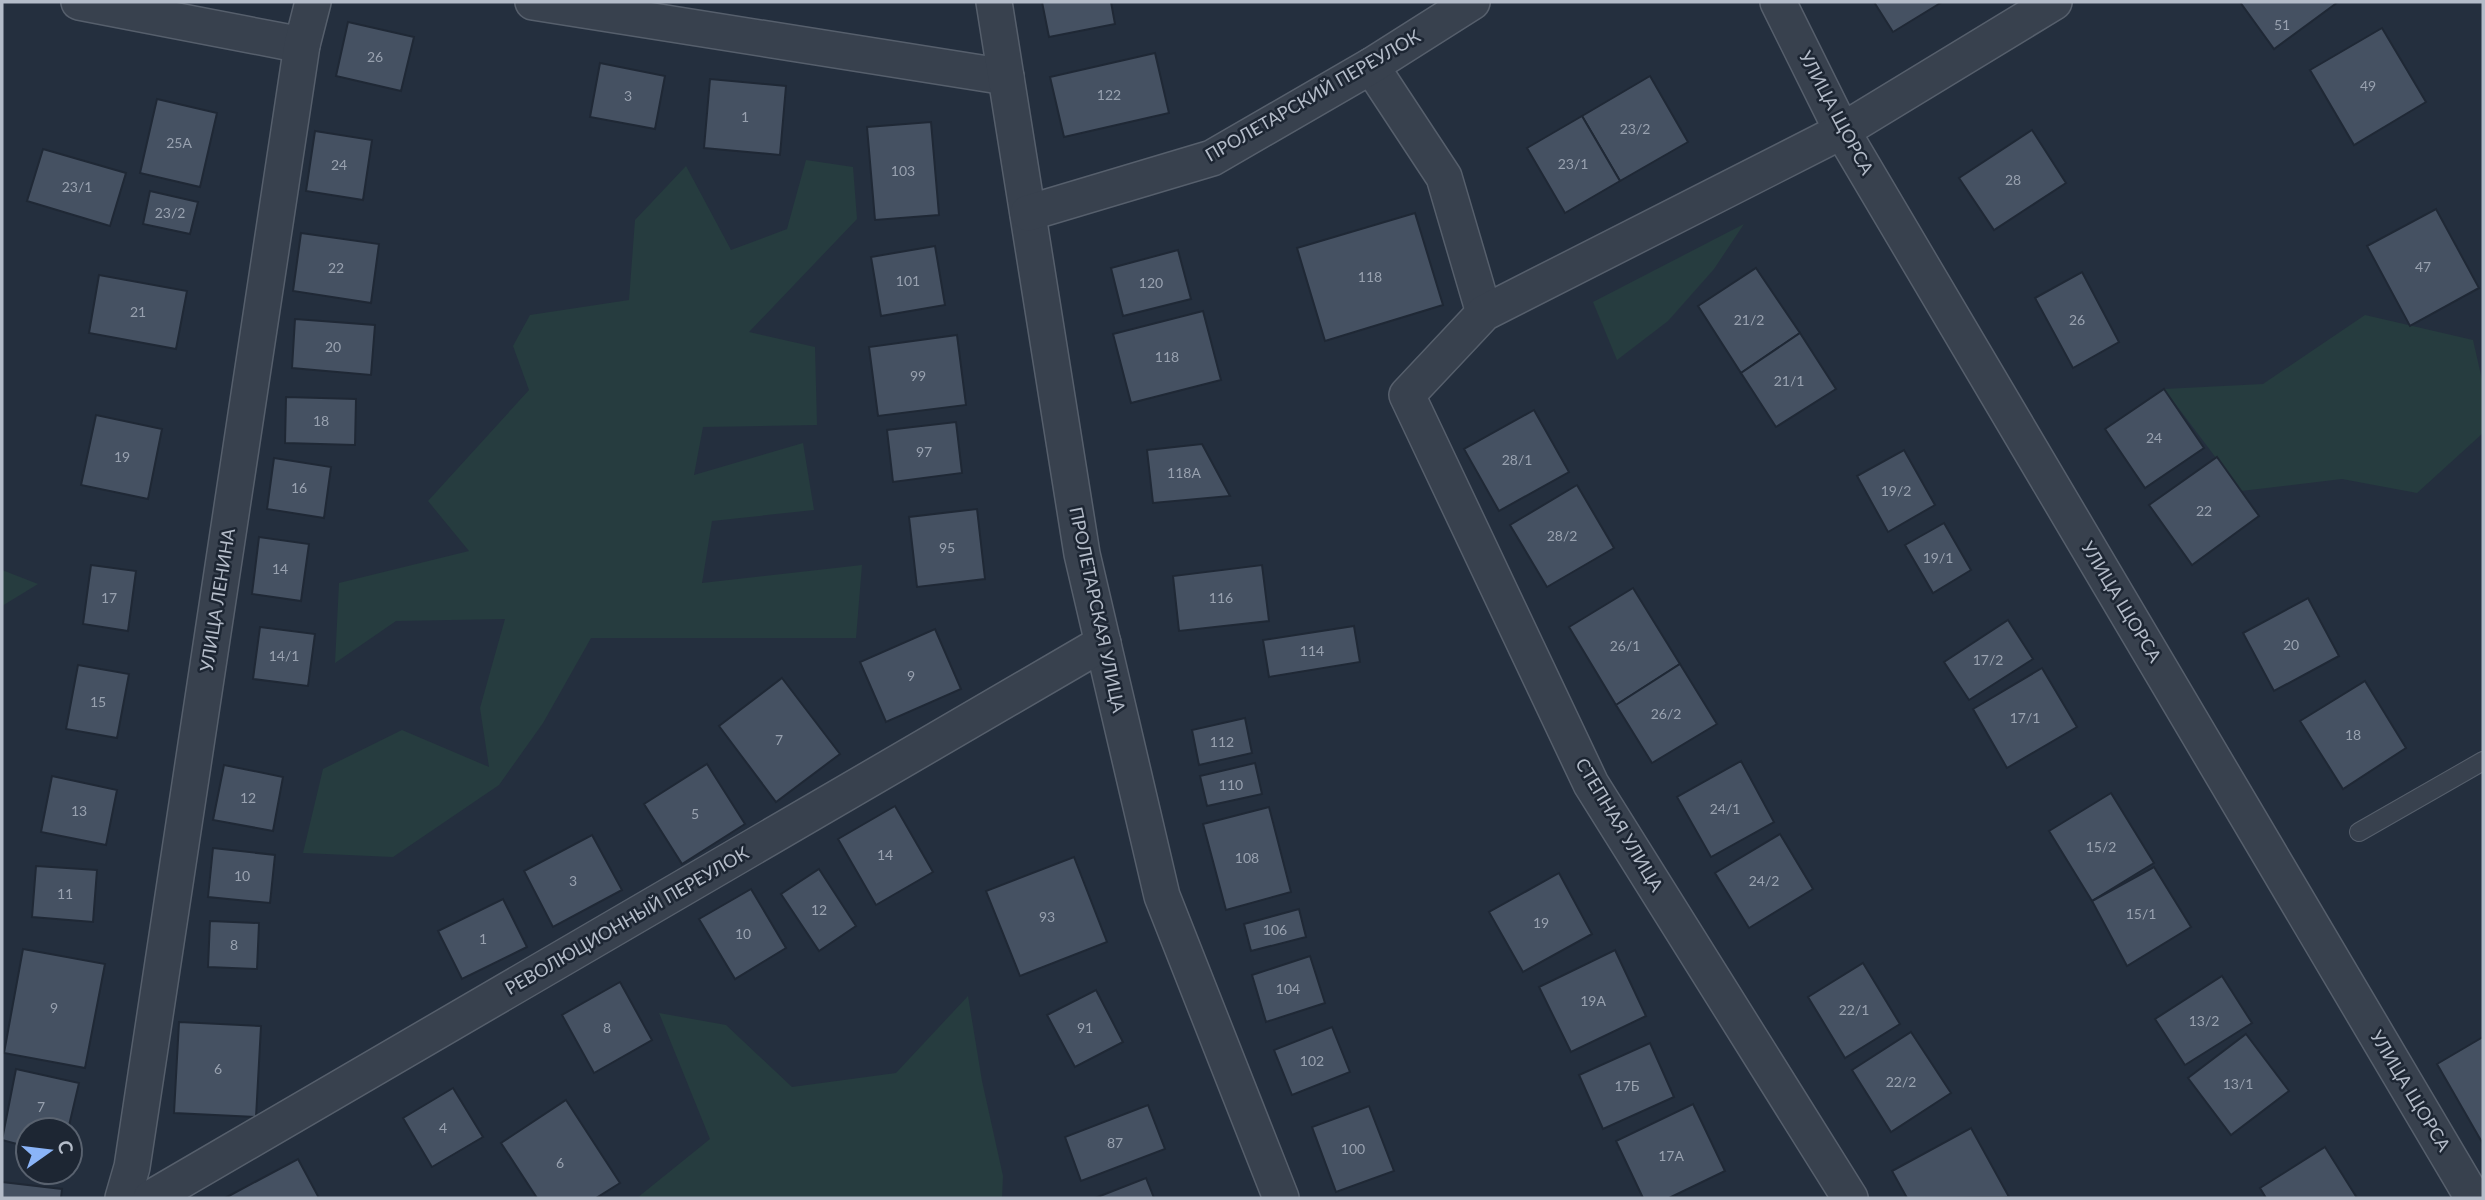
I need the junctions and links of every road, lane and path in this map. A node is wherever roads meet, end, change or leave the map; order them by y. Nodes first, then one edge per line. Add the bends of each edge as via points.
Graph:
1 (79, 2) edge
2 (313, 2) edge
3 (533, 2) edge
4 (994, 2) edge
5 (1472, 2) edge
6 (1778, 2) edge
7 (2054, 2) edge
8 (302, 45) junction
9 (1371, 66) junction
10 (1006, 77) junction
11 (1842, 131) junction
12 (1028, 213) junction
13 (1485, 313) junction
14 (1103, 643) junction
15 (2483, 761) edge
16 (2359, 832) dead end
17 (123, 1198) edge
18 (151, 1198) edge
19 (1281, 1198) edge
20 (1850, 1198) edge
21 (2473, 1198) edge

1 - 8 street
2 - 8 street, УЛИЦА ЛЕНИНА
3 - 10 street
4 - 10 street, ПРОЛЕТАРСКАЯ УЛИЦА
5 - 9 street, ПРОЛЕТАРСКИЙ ПЕРЕУЛОК
6 - 11 street, УЛИЦА ЩОРСА
7 - 11 street
8 - 17 street, УЛИЦА ЛЕНИНА via 132,1167
9 - 12 street, ПРОЛЕТАРСКИЙ ПЕРЕУЛОК via 1212,158
9 - 13 street via 1444,177
10 - 12 street, ПРОЛЕТАРСКАЯ УЛИЦА
11 - 13 street
11 - 21 street, УЛИЦА ЩОРСА
12 - 14 street, ПРОЛЕТАРСКАЯ УЛИЦА via 1082,554
13 - 20 street, СТЕПНАЯ УЛИЦА via 1407,395 1591,784
14 - 18 street, РЕВОЛЮЦИОННЫЙ ПЕРЕУЛОК
14 - 19 street, ПРОЛЕТАРСКАЯ УЛИЦА via 1163,896
15 - 16 lane

